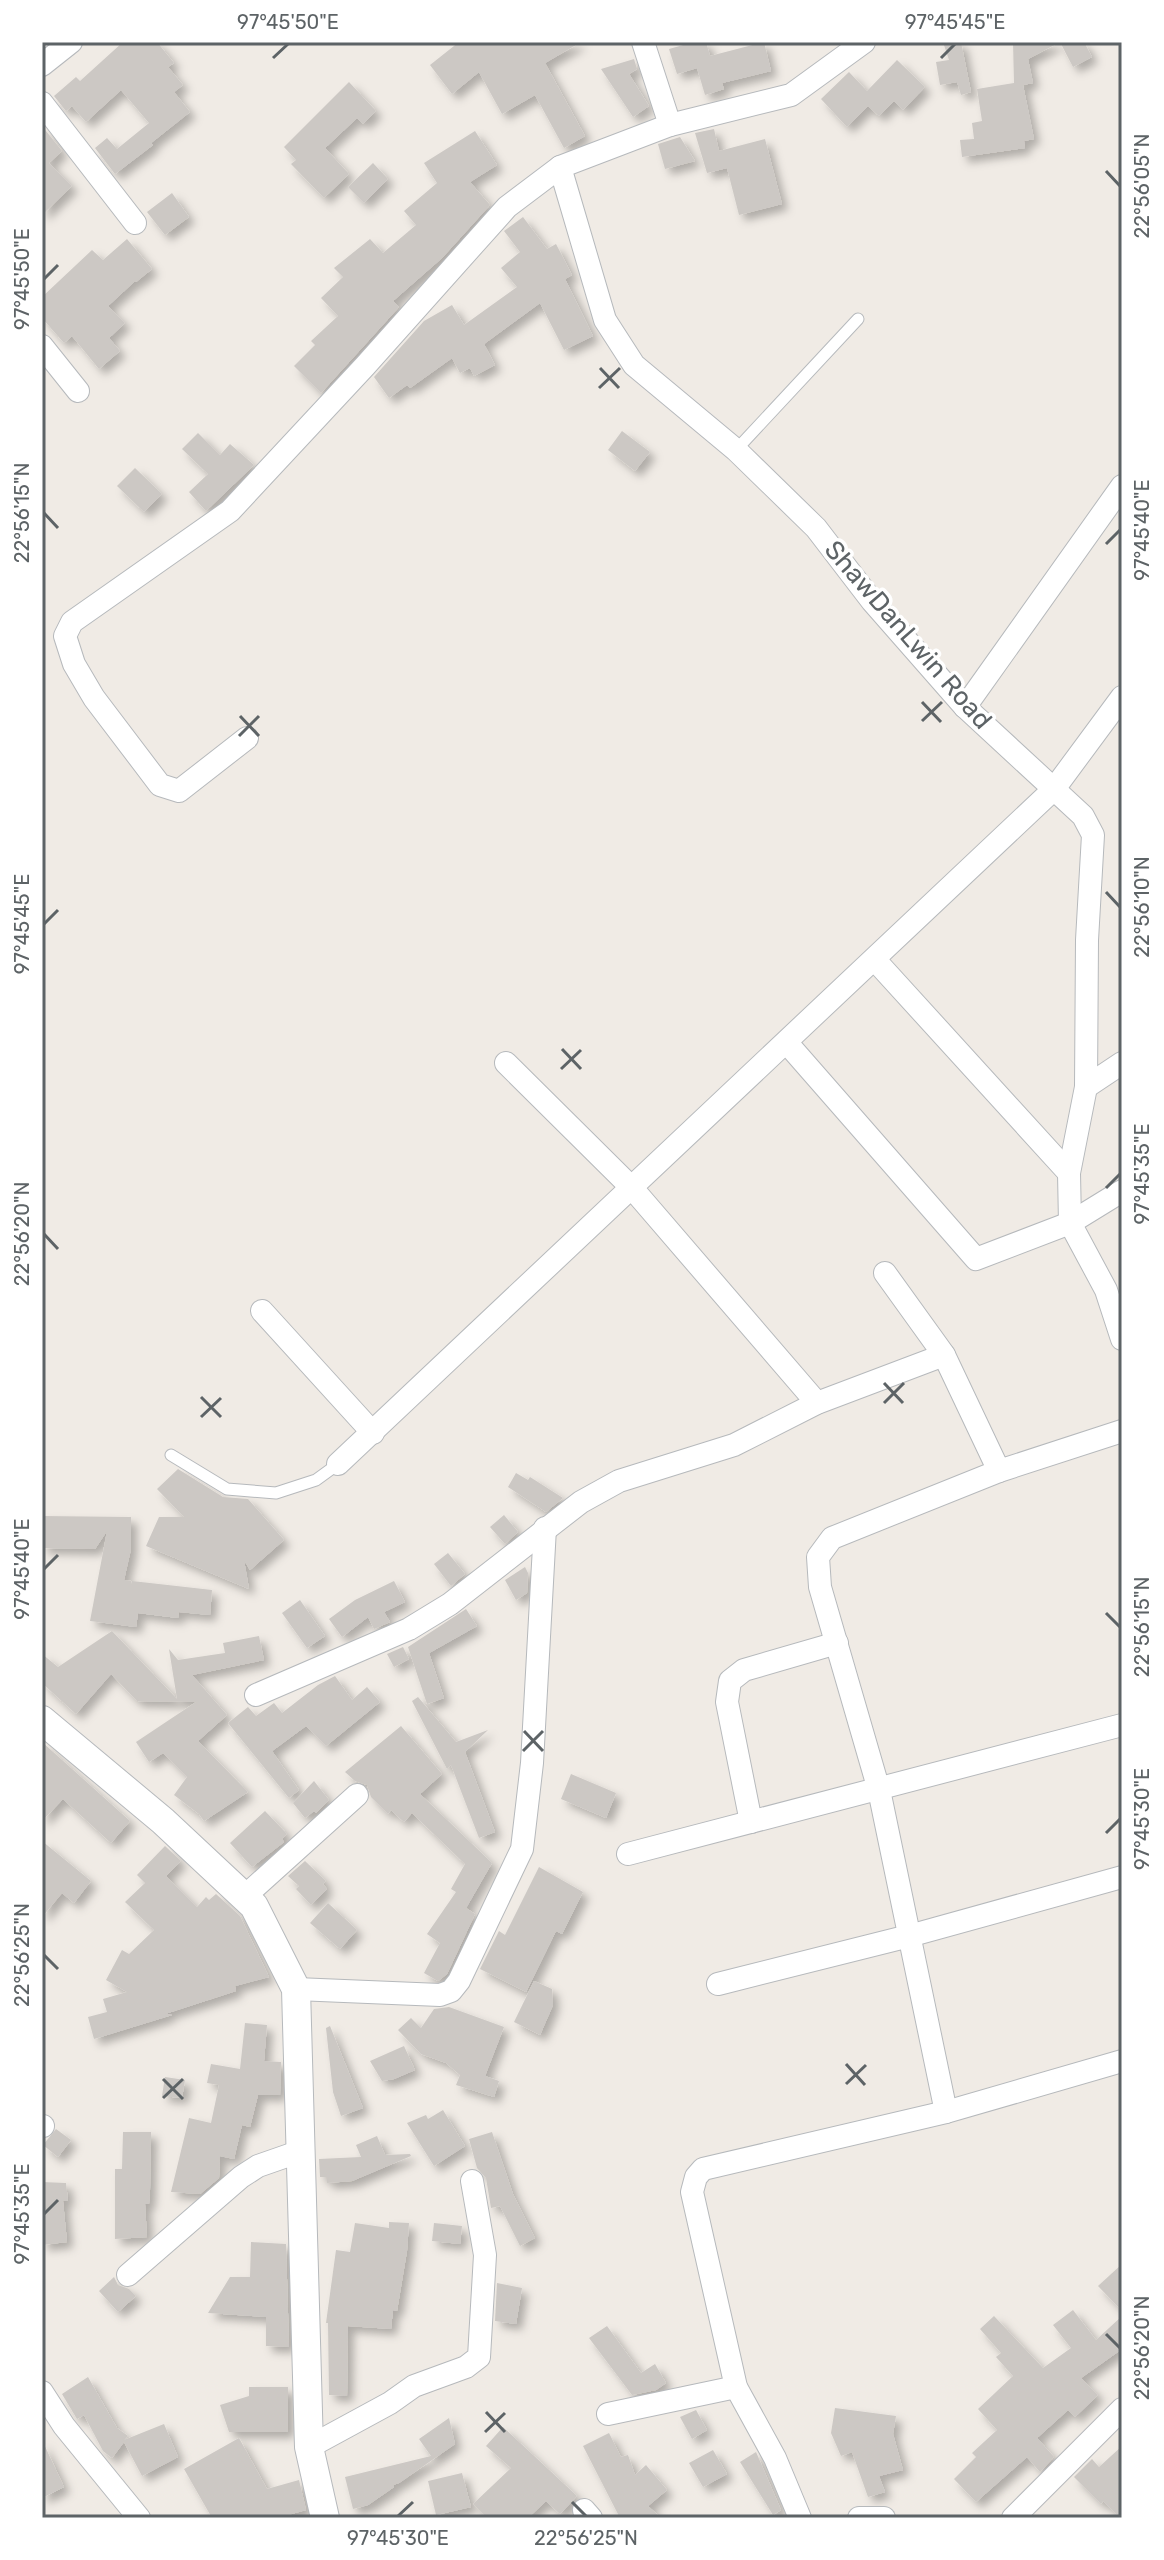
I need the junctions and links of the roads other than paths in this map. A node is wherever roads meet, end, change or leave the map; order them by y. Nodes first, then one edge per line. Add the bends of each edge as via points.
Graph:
1 (71, 42) edge
2 (643, 42) edge
3 (864, 42) edge
4 (839, 50) edge
5 (42, 65) edge
6 (42, 103) edge
7 (670, 125) junction
8 (560, 167) junction
9 (135, 223) dead end
10 (858, 319) dead end
11 (42, 346) edge
12 (78, 391) dead end
13 (736, 450) junction
14 (1122, 486) edge
15 (1122, 697) edge
16 (965, 707) junction
17 (247, 738) dead end
18 (1054, 789) junction
19 (875, 960) junction
20 (787, 1043) junction
21 (506, 1063) dead end
22 (1122, 1063) edge
23 (1086, 1087) junction
24 (1069, 1173) junction
25 (632, 1188) junction
26 (1122, 1191) edge
27 (1070, 1223) junction
28 (885, 1273) dead end
29 (262, 1311) dead end
30 (1122, 1339) edge
31 (944, 1355) junction
32 (817, 1403) junction
33 (1122, 1431) edge
34 (373, 1433) junction
35 (171, 1455) dead end
36 (338, 1464) joint
37 (999, 1471) junction
38 (545, 1528) junction
39 (837, 1643) junction
40 (256, 1695) dead end
41 (42, 1720) edge
42 (1122, 1725) edge
43 (879, 1790) junction
44 (357, 1795) dead end
45 (751, 1822) junction
46 (628, 1854) dead end
47 (1122, 1877) edge
48 (244, 1897) junction
49 (909, 1936) junction
50 (718, 1984) dead end
51 (296, 1989) junction
52 (1122, 2061) edge
53 (946, 2112) junction
54 (301, 2151) junction
55 (472, 2181) dead end
56 (128, 2275) dead end
57 (736, 2387) junction
58 (42, 2392) edge
59 (608, 2414) dead end
60 (1120, 2414) edge
61 (309, 2447) junction
62 (139, 2518) edge
63 (325, 2518) edge
64 (800, 2518) edge
65 (859, 2518) edge
66 (884, 2518) edge
67 (1013, 2518) edge

1 - 5 street
2 - 7 street
3 - 4 street
4 - 7 street via 791,95
6 - 9 street
7 - 8 street
8 - 13 street, ShawDanLwin Road via 605,320 634,365
8 - 17 street via 507,207 230,511 72,622 65,636 74,664 160,785 179,791
10 - 13 lane
11 - 12 street
13 - 16 street, ShawDanLwin Road via 816,528
14 - 16 street
15 - 18 street
16 - 18 street, ShawDanLwin Road
18 - 19 street
18 - 23 street, ShawDanLwin Road via 1083,816 1093,835
19 - 20 street
19 - 24 street
20 - 25 street
20 - 27 street via 976,1259
21 - 25 street
22 - 23 street
23 - 24 street, ShawDanLwin Road
24 - 27 street, ShawDanLwin Road
25 - 32 street
25 - 34 street
26 - 27 street
27 - 30 street, ShawDanLwin Road via 1106,1290
28 - 31 street
29 - 34 street
31 - 32 street
31 - 37 street
32 - 38 street via 734,1445 619,1481
33 - 37 street
34 - 36 street
35 - 36 lane via 227,1489 276,1493 316,1480
37 - 39 street via 832,1538 818,1557 820,1587
38 - 40 street via 450,1604 409,1629
38 - 51 street via 522,1849 459,1981 440,1995
39 - 43 street
39 - 45 street via 744,1670 730,1681 727,1702
41 - 48 street
42 - 43 street
43 - 45 street
43 - 49 street
44 - 48 street
45 - 46 street
47 - 49 street
48 - 51 street via 254,1906
49 - 50 street
49 - 53 street
51 - 54 street
52 - 53 street
53 - 57 street via 703,2169 696,2177 692,2192
54 - 56 street via 241,2177
54 - 61 street
55 - 61 street via 485,2255 479,2357 414,2386
57 - 59 street
57 - 64 street
58 - 62 street
60 - 67 street
61 - 63 street
65 - 66 street

